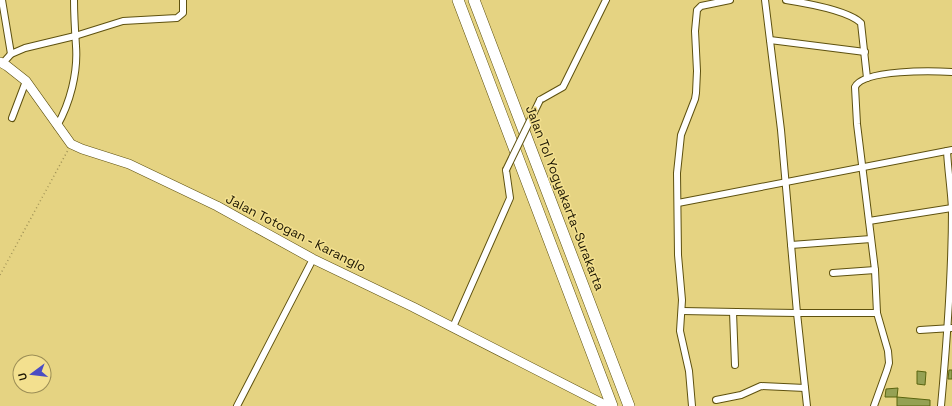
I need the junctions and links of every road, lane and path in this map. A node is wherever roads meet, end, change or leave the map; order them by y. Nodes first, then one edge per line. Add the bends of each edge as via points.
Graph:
1 (2, 0) edge
2 (74, 0) edge
3 (183, 0) edge
4 (458, 0) edge
5 (474, 0) edge
6 (606, 0) edge
7 (730, 0) edge
8 (765, 0) edge
9 (786, 0) edge
10 (75, 36) junction
11 (770, 40) junction
12 (865, 52) junction
13 (11, 54) junction
14 (2, 63) edge
15 (952, 72) edge
16 (867, 78) junction
17 (26, 81) junction
18 (12, 118) dead end
19 (58, 128) junction
20 (68, 142) junction
21 (949, 151) edge
22 (862, 167) junction
23 (786, 182) junction
24 (678, 203) junction
25 (952, 208) edge
26 (869, 221) junction
27 (871, 239) junction
28 (791, 245) junction
29 (313, 259) junction
30 (875, 270) junction
31 (833, 273) dead end
32 (0, 275) edge
33 (682, 311) junction
34 (733, 312) junction
35 (797, 313) junction
36 (877, 313) junction
37 (453, 326) junction
38 (950, 328) edge
39 (920, 330) dead end
40 (735, 365) dead end
41 (805, 388) junction
42 (716, 400) dead end
43 (608, 405) edge
44 (237, 406) edge
45 (629, 406) edge
46 (692, 406) edge
47 (808, 406) edge
48 (874, 406) edge
49 (940, 406) edge

1 - 13 street
2 - 10 street
3 - 10 street via 183,13 177,18 123,21
4 - 43 highway
5 - 45 highway, Jalan Tol Yogyakarta–Surakarta
6 - 37 street, bridge via 562,87 540,100 506,170 510,198
7 - 24 street via 701,6 697,10 696,93 681,135 677,173
8 - 11 street
9 - 12 street via 857,18 862,25
10 - 13 street
10 - 19 street via 76,61 73,80
11 - 12 street
11 - 23 street
12 - 16 street
13 - 14 street
14 - 17 main road
15 - 16 street via 908,71
16 - 22 street via 858,82 855,87
17 - 18 street
17 - 19 main road
19 - 20 main road
20 - 29 main road, Jalan Totogan - Karanglo via 129,164 217,206
20 - 32 path
21 - 22 street
21 - 25 street
22 - 23 street
22 - 26 street
23 - 24 street
23 - 28 street
24 - 33 street
25 - 26 street
25 - 38 street
26 - 27 street
27 - 28 street
27 - 30 street
28 - 35 street
29 - 37 main road, Jalan Totogan - Karanglo
29 - 44 street
30 - 31 street
30 - 36 street
33 - 34 street
33 - 46 street via 680,332 689,371
34 - 35 street
34 - 40 street
35 - 36 street
35 - 41 street
36 - 48 street via 889,363
37 - 43 main road, Jalan Totogan - Karanglo
38 - 39 street
38 - 49 street
41 - 42 street via 761,386 741,395
41 - 47 street

